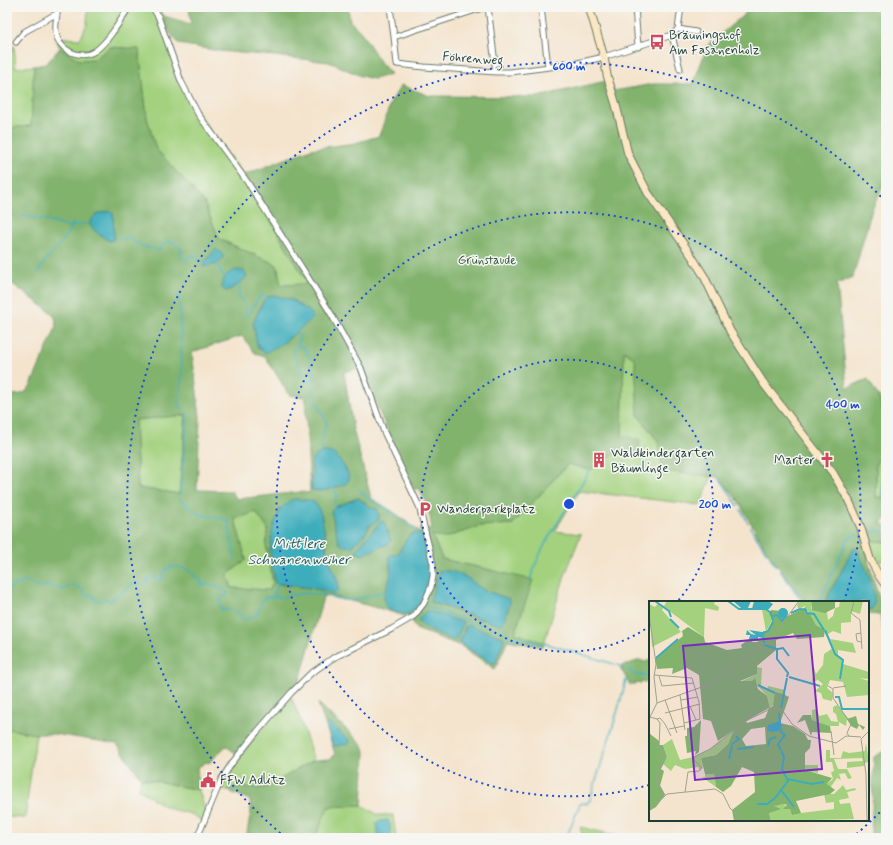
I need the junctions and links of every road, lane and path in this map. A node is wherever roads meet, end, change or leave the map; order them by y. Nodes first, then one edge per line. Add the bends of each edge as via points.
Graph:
1 (58, 7) edge
2 (128, 7) edge
3 (152, 7) edge
4 (390, 7) edge
5 (485, 7) edge
6 (488, 7) edge
7 (541, 7) edge
8 (589, 7) edge
9 (635, 7) edge
10 (680, 7) edge
11 (57, 15) junction
12 (678, 29) junction
13 (696, 32) dead end
14 (672, 36) junction
15 (394, 37) junction
16 (16, 42) dead end
17 (638, 47) junction
18 (604, 57) junction
19 (548, 67) junction
20 (680, 69) dead end
21 (496, 72) junction
22 (886, 586) edge
23 (197, 838) edge

1 - 11 street
2 - 11 street via 106,41 91,53 79,55 66,49 59,41 56,32
3 - 23 street via 198,114 248,183 330,312 361,368 384,432 419,506 433,564 433,580 427,596 414,616 333,658 310,674 256,732 221,780
4 - 15 street, Föhrenweg
5 - 15 street
6 - 21 street
7 - 19 street
8 - 18 street
9 - 17 street
10 - 12 street
11 - 16 street via 24,32
12 - 13 street
12 - 14 street
14 - 17 street, Föhrenweg
14 - 20 street
15 - 21 street, Föhrenweg via 397,64
17 - 18 street, Föhrenweg
18 - 19 street, Föhrenweg
18 - 22 street via 628,154 648,193 704,276 730,331 764,384 833,473 861,528 870,559
19 - 21 street, Föhrenweg

